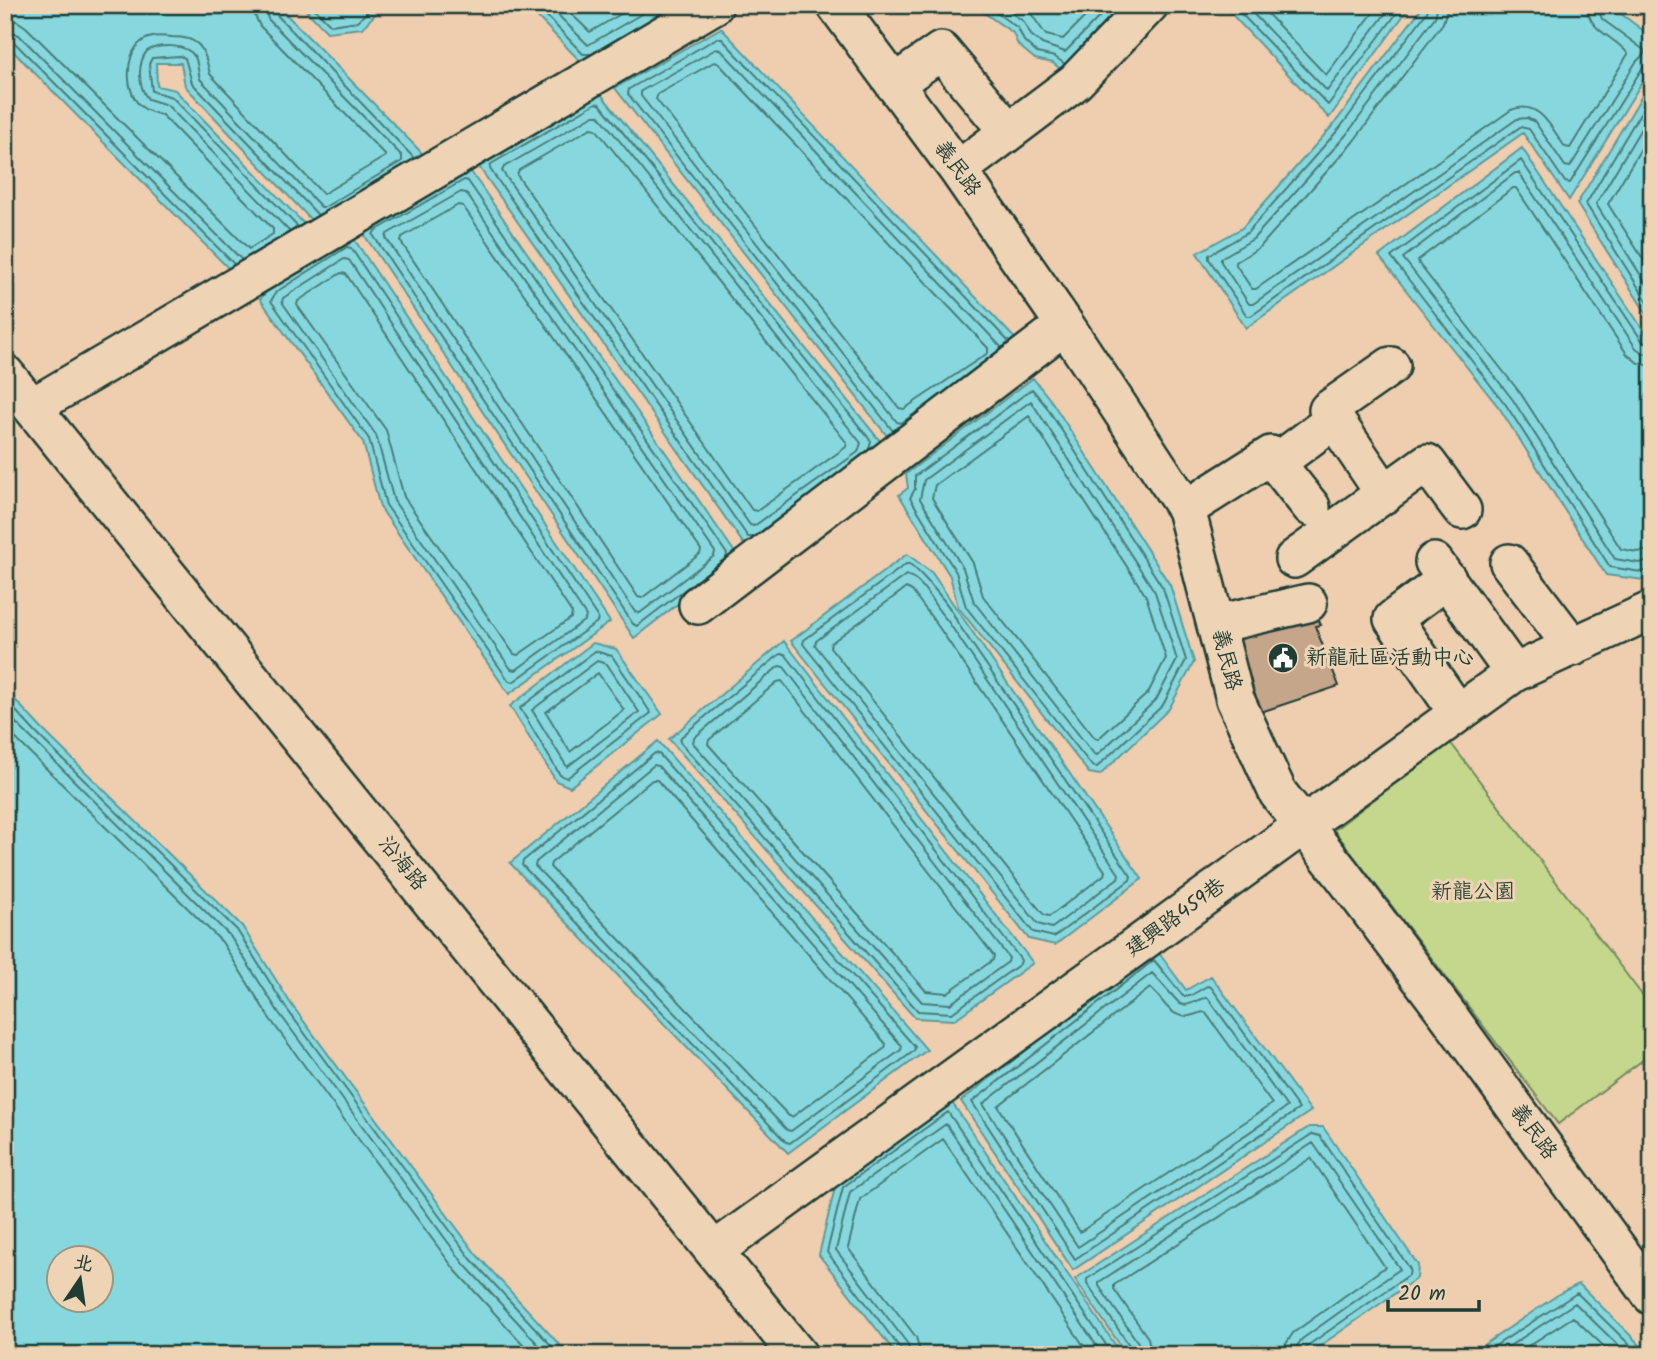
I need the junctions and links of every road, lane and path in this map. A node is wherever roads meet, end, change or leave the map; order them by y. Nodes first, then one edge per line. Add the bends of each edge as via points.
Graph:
1 (714, 5) edge
2 (836, 5) edge
3 (1149, 5) edge
4 (894, 83) junction
5 (1008, 131) junction
6 (958, 170) junction
7 (1065, 325) junction
8 (1391, 366) dead end
9 (5, 374) edge
10 (32, 407) junction
11 (1335, 419) junction
12 (1276, 463) junction
13 (1385, 494) junction
14 (1311, 507) dead end
15 (1186, 509) junction
16 (1462, 510) dead end
17 (1294, 559) dead end
18 (1509, 563) dead end
19 (1308, 603) dead end
20 (698, 605) dead end
21 (1652, 610) edge
22 (1217, 624) junction
23 (1573, 647) junction
24 (1514, 673) junction
25 (1458, 713) junction
26 (1303, 825) junction
27 (714, 1251) junction
28 (1652, 1296) edge
29 (798, 1355) edge

1 - 10 street
2 - 4 street, 義民路
3 - 5 street via 1075,82
4 - 5 street via 942,51
4 - 6 street, 義民路
5 - 6 street
6 - 7 street, 義民路
7 - 15 street, 義民路
7 - 20 street
8 - 11 street via 1328,410
9 - 10 street, 沿海路
10 - 27 street, 沿海路
11 - 12 street
11 - 13 street
12 - 14 street
12 - 15 street via 1270,455
13 - 16 street via 1427,463
13 - 17 street
15 - 22 street, 義民路
18 - 23 street
19 - 22 street
21 - 23 street, 建興路459巷
22 - 26 street, 義民路 via 1235,699 1278,793
23 - 24 street, 建興路459巷
24 - 25 street, 建興路459巷
24 - 25 street via 1440,571 1393,619
25 - 26 street, 建興路459巷
26 - 27 street, 建興路459巷
26 - 28 street, 義民路
27 - 29 street, 沿海路

